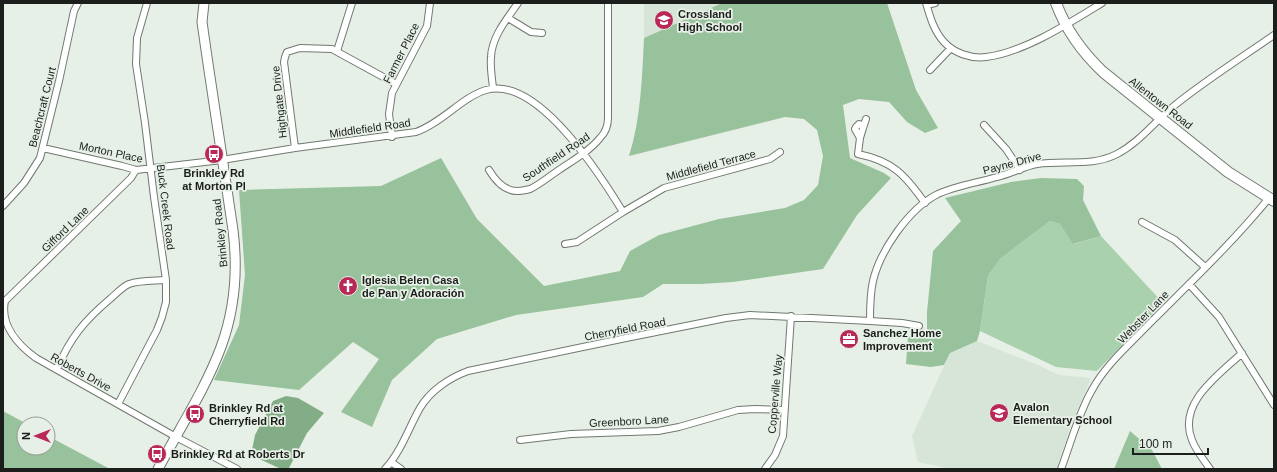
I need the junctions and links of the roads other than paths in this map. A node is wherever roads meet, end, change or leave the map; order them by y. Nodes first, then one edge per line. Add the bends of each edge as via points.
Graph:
1 (78, 3) edge
2 (146, 3) edge
3 (204, 3) edge
4 (352, 3) edge
5 (430, 3) edge
6 (518, 3) edge
7 (608, 3) edge
8 (935, 3) edge
9 (1056, 3) edge
10 (1102, 3) edge
11 (927, 4) edge
12 (508, 18) junction
13 (1065, 25) junction
14 (542, 33) dead end
15 (1274, 36) edge
16 (951, 48) junction
17 (337, 51) junction
18 (930, 70) dead end
19 (396, 84) junction
20 (493, 88) junction
21 (1160, 118) junction
22 (866, 119) dead end
23 (984, 125) dead end
24 (392, 137) junction
25 (43, 148) junction
26 (295, 148) junction
27 (780, 152) dead end
28 (583, 153) junction
29 (222, 160) junction
30 (151, 169) junction
31 (136, 170) junction
32 (489, 170) dead end
33 (1020, 170) junction
34 (1271, 199) edge
35 (925, 203) junction
36 (3, 206) edge
37 (623, 212) junction
38 (1142, 222) dead end
39 (565, 244) dead end
40 (1205, 268) junction
41 (166, 280) junction
42 (1189, 284) junction
43 (5, 301) joint
44 (791, 316) junction
45 (870, 321) junction
46 (919, 326) dead end
47 (1242, 353) junction
48 (56, 369) junction
49 (118, 404) junction
50 (1274, 405) edge
51 (784, 410) junction
52 (176, 436) junction
53 (520, 440) dead end
54 (391, 462) junction
55 (769, 468) edge
56 (158, 469) edge
57 (237, 469) edge
58 (385, 469) edge
59 (401, 469) edge
60 (1061, 469) edge
61 (1210, 469) edge

1 - 25 street, Beachcraft Court via 74,11
2 - 30 street, Buck Creek Road via 137,38 136,58
3 - 29 main road, Brinkley Road via 202,22
4 - 17 street
5 - 19 street, Farmer Place via 427,26
6 - 12 street
7 - 28 street, Southfield Road via 608,121 600,138
8 - 11 street
9 - 13 main road, Allentown Road
10 - 13 street
11 - 16 street via 937,33
12 - 14 street via 530,32
12 - 20 street via 492,47
13 - 16 street via 1022,46 986,57 966,55
13 - 21 main road, Allentown Road via 1100,69
15 - 21 street, Payne Drive via 1189,94
16 - 18 street
17 - 19 street, Highgate Drive
17 - 26 street, Highgate Drive via 328,48 300,48 286,54 284,61
19 - 24 street, Farmer Place via 390,108
20 - 24 street, Middlefield Road via 474,95 428,128
20 - 28 street via 516,93 529,100 565,130
21 - 33 street, Payne Drive via 1137,141 1108,158 1088,162 1036,164
21 - 34 main road, Allentown Road via 1228,172
22 - 35 street via 863,128 859,124 856,127 860,138 858,154 881,161 898,170
23 - 33 street
24 - 26 street, Middlefield Road
25 - 31 street, Morton Place
25 - 36 street, Beachcraft Court via 30,176
26 - 29 street, Middlefield Road
27 - 37 street, Middlefield Terrace via 770,159 664,188
28 - 32 street, Southfield Road via 527,190 509,189 499,183
28 - 37 street
29 - 30 street, Morton Place
29 - 52 main road, Brinkley Road via 235,246 236,268 232,306 218,355
30 - 31 street, Morton Place
30 - 41 street, Buck Creek Road
31 - 43 street, Gifford Lane via 131,178
33 - 35 street, Payne Drive via 948,190
34 - 40 street, Webster Lane
35 - 45 street, Payne Drive via 903,226 880,261 872,285
37 - 39 street, Middlefield Terrace via 577,242
38 - 40 street via 1175,240
40 - 42 street, Webster Lane
41 - 48 street via 135,283 122,288 80,328 65,349
41 - 49 street, Buck Creek Road via 166,302 157,330
42 - 47 street via 1220,317
42 - 60 street, Webster Lane via 1117,358 1091,390
43 - 48 street, Roberts Drive via 6,319 14,338 36,358
44 - 45 street, Cherryfield Road
44 - 51 street, Copperville Way
44 - 54 street, Cherryfield Road via 735,317 468,371 447,382 425,401
45 - 46 street, Cherryfield Road
47 - 50 street
47 - 61 street via 1200,393 1191,408 1190,436
48 - 49 street, Roberts Drive
49 - 52 street, Roberts Drive
51 - 53 street, Greenboro Lane via 738,410 679,428 658,431 571,434
51 - 55 street, Copperville Way via 783,436
52 - 56 main road, Brinkley Road
52 - 57 street
54 - 58 street, Cherryfield Road
54 - 59 street

